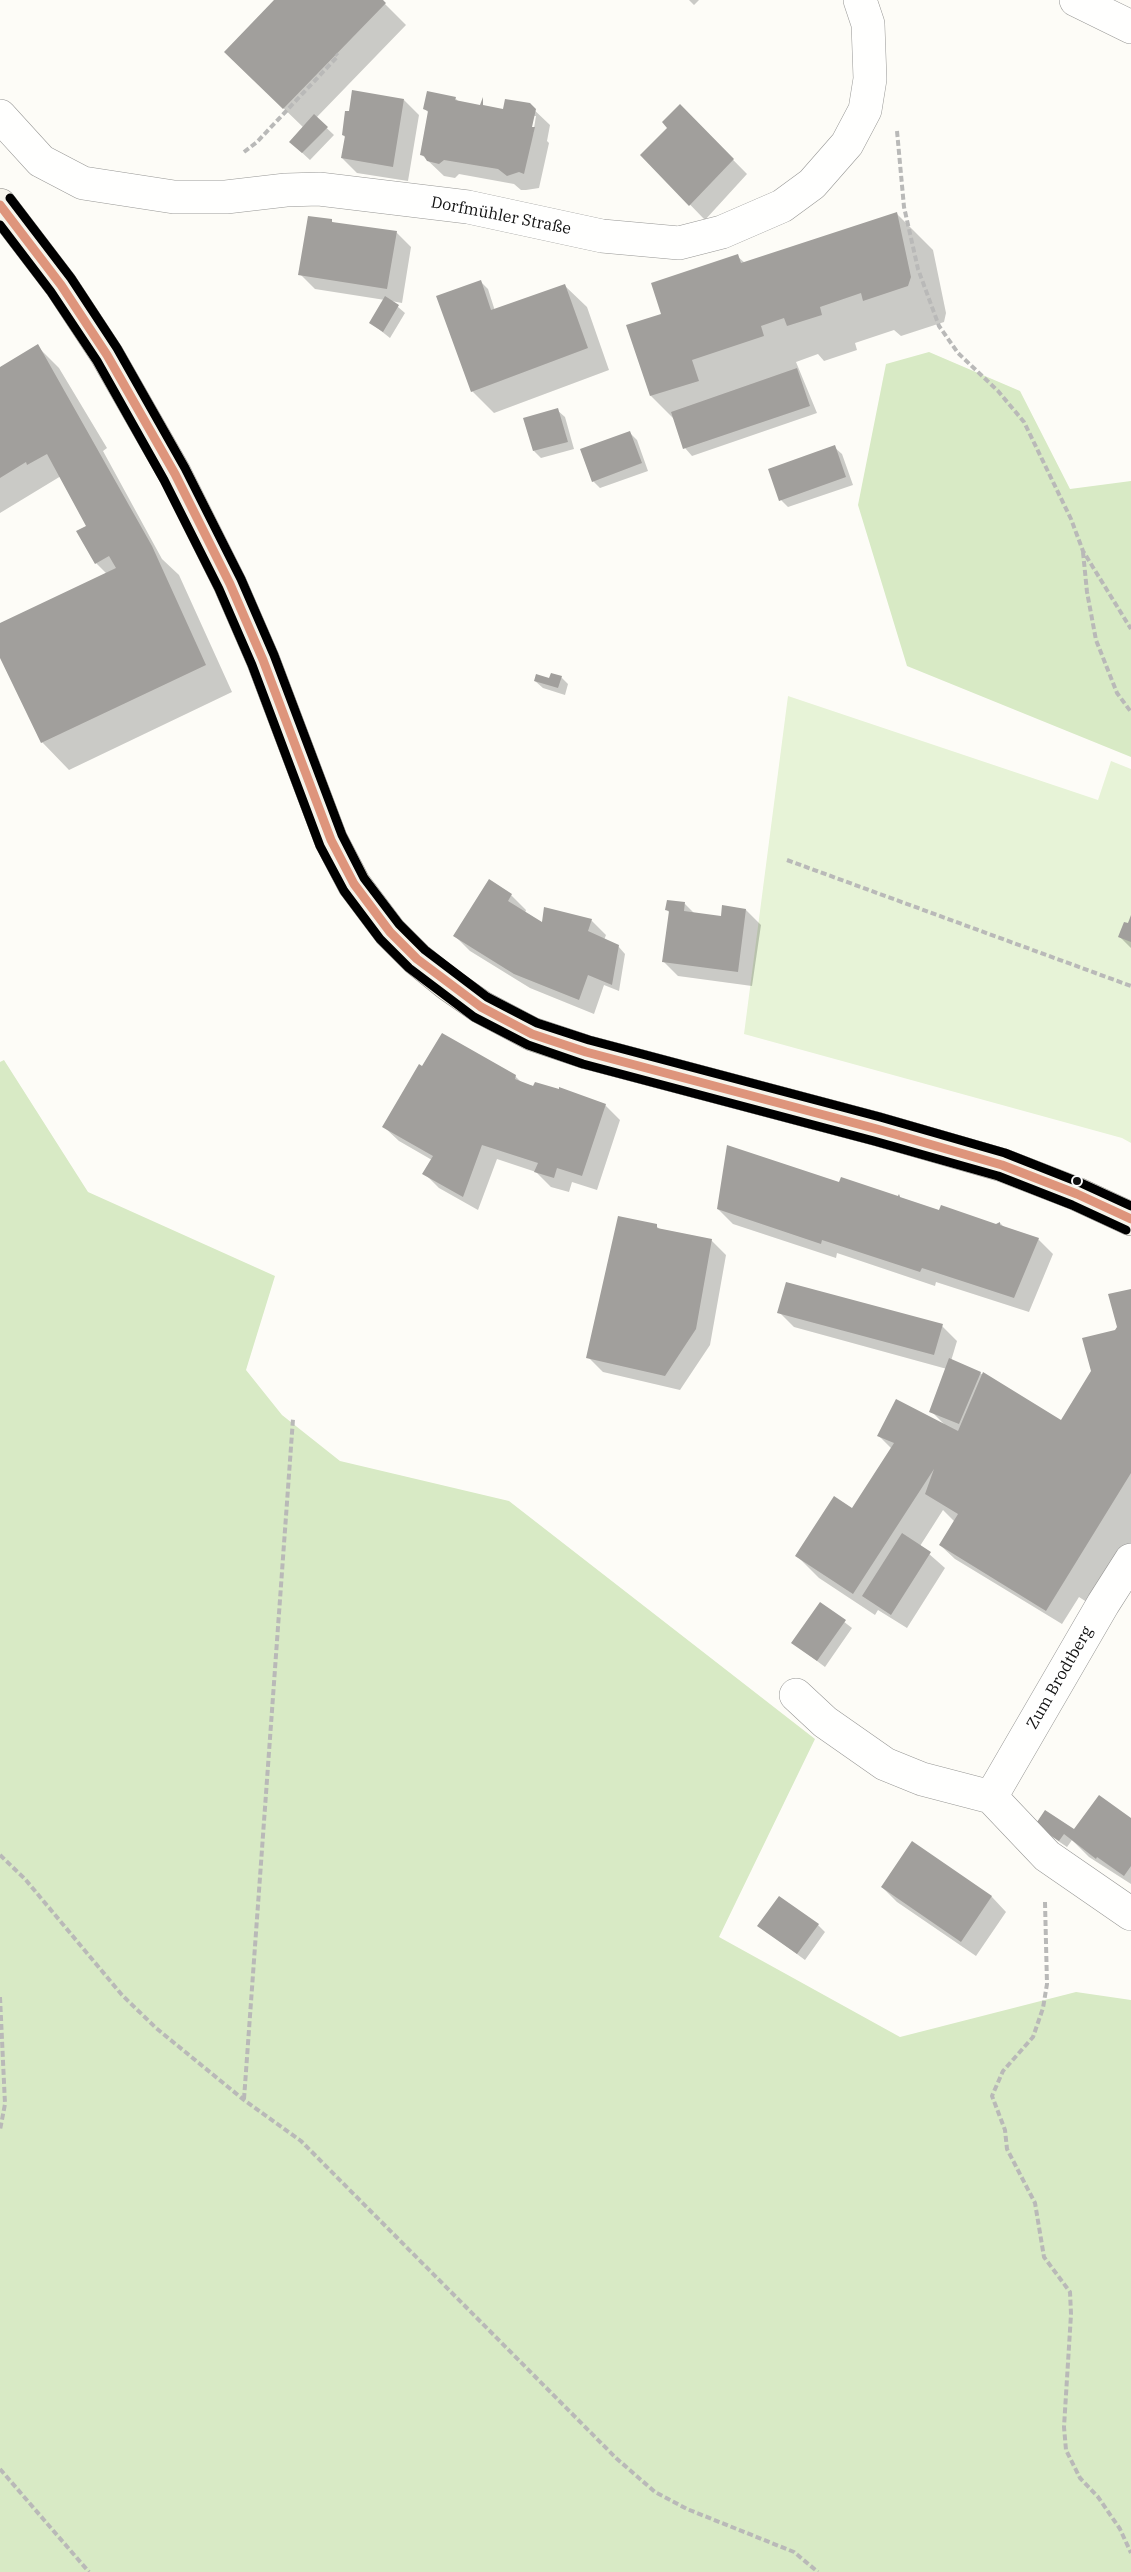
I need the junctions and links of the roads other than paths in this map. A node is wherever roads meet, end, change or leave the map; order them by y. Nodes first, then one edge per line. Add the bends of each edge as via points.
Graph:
1 (860, 0) edge
2 (1076, 0) edge
3 (1131, 27) edge
4 (0, 116) edge
5 (0, 205) edge
6 (1131, 1219) edge
7 (1131, 1560) edge
8 (796, 1695) dead end
9 (991, 1797) junction
10 (1131, 1914) edge

1 - 4 street, Dorfmühler Straße via 868,24 870,79 865,110 847,144 812,184 782,206 722,232 679,243 602,236 468,207 319,189 174,197 83,183 41,161
2 - 3 street
5 - 6 main road via 62,285 175,474 263,660 331,840 354,884 390,933 417,959 481,1007 532,1034 1002,1166
7 - 9 street, Zum Brodtberg
8 - 9 street via 825,1722 885,1764 922,1779
9 - 10 street via 1047,1856

